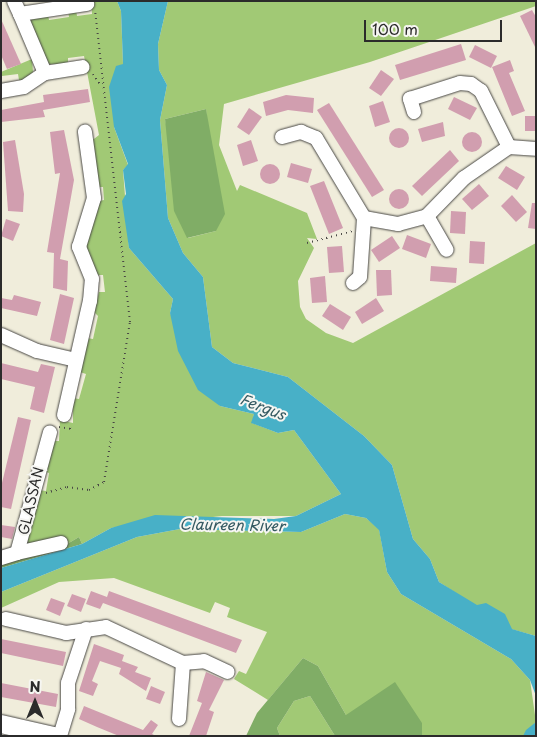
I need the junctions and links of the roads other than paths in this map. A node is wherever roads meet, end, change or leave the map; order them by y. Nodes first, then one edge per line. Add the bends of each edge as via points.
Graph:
1 (87, 4) road end
2 (17, 8) edge
3 (83, 67) road end
4 (45, 73) junction
5 (1, 91) edge
6 (414, 112) dead end
7 (85, 132) dead end
8 (282, 137) dead end
9 (508, 147) junction
10 (536, 149) edge
11 (427, 216) junction
12 (362, 223) junction
13 (447, 250) dead end
14 (353, 283) dead end
15 (1, 335) edge
16 (76, 360) junction
17 (64, 415) dead end
18 (50, 432) dead end
19 (61, 543) dead end
20 (17, 553) junction
21 (1, 558) edge
22 (6, 619) dead end
23 (86, 629) junction
24 (183, 662) junction
25 (228, 672) dead end
26 (177, 711) dead end
27 (1, 724) edge
28 (54, 736) edge
29 (60, 736) edge

1 - 2 street
2 - 4 street
3 - 4 street
4 - 5 street via 24,87
6 - 9 street via 410,99 460,83 471,84 482,91
7 - 16 street via 94,198 79,246 92,279
8 - 12 street via 301,132 316,138
9 - 10 street
9 - 11 street via 464,178
11 - 12 street via 398,224
11 - 13 street
12 - 14 street via 360,277
15 - 16 street via 37,351
16 - 17 street
18 - 20 street, GLASSAN
19 - 20 street
20 - 21 street, GLASSAN
22 - 23 street via 24,618 66,633
23 - 24 street via 106,627
23 - 29 street via 68,683 68,709
24 - 25 street via 204,661
24 - 26 street
27 - 28 main road

